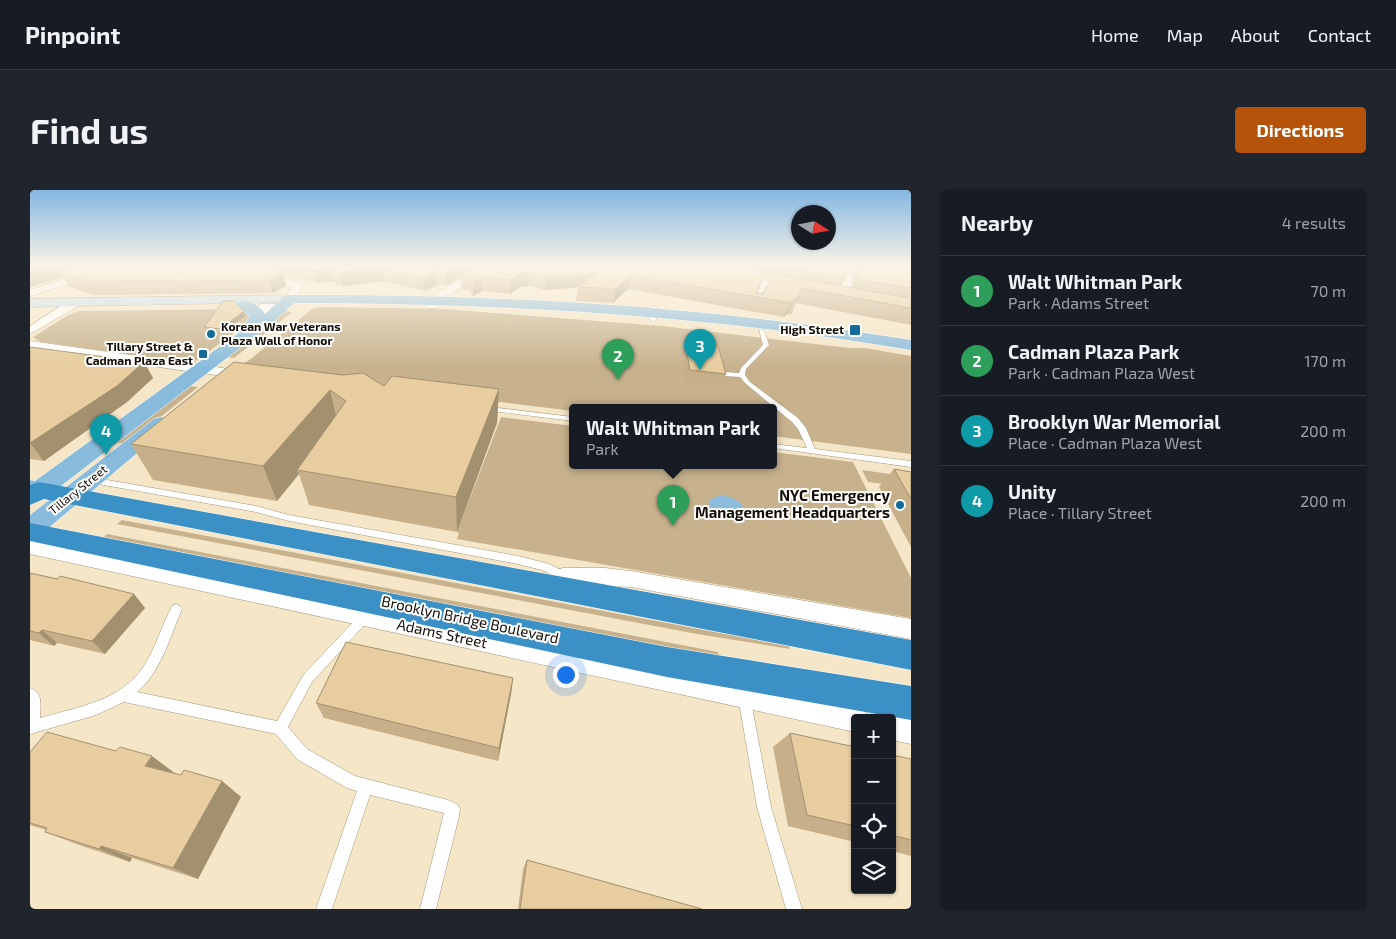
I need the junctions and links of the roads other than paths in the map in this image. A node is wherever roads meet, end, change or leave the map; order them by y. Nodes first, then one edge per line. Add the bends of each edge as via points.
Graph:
1 (288, 300) edge
2 (439, 300) edge
3 (756, 300) edge
4 (308, 302) junction
5 (435, 302) junction
6 (30, 303) edge
7 (284, 304) junction
8 (71, 305) junction
9 (244, 305) junction
10 (753, 306) edge
11 (30, 308) edge
12 (653, 313) junction
13 (761, 330) junction
14 (30, 331) edge
15 (248, 333) junction
16 (30, 345) edge
17 (911, 345) edge
18 (911, 352) edge
19 (201, 369) junction
20 (227, 374) junction
21 (725, 374) edge
22 (742, 375) junction
23 (775, 404) edge
24 (474, 406) edge
25 (777, 406) edge
26 (569, 418) edge
27 (777, 447) edge
28 (812, 451) junction
29 (911, 464) edge
30 (79, 488) junction
31 (33, 492) edge
32 (30, 530) edge
33 (30, 548) edge
34 (562, 582) junction
35 (176, 609) dead end
36 (364, 618) junction
37 (911, 629) edge
38 (911, 654) edge
39 (30, 694) edge
40 (125, 696) junction
41 (744, 696) junction
42 (911, 703) edge
43 (851, 718) edge
44 (30, 726) edge
45 (280, 728) junction
46 (896, 728) edge
47 (911, 731) edge
48 (366, 786) junction
49 (324, 909) edge
50 (428, 909) edge
51 (794, 909) edge

1 - 7 street
2 - 5 street
3 - 10 lane
4 - 5 main road
4 - 7 main road
4 - 20 main road, Tillary Street
5 - 12 main road
6 - 8 main road
7 - 8 main road
7 - 9 main road
7 - 15 main road, Tillary Street
8 - 9 main road
8 - 11 main road
8 - 14 street
9 - 15 main road via 258,316
12 - 13 main road
12 - 17 main road via 798,327
13 - 18 main road
13 - 22 lane via 766,345 743,369
15 - 19 main road, Tillary Street
16 - 19 street
19 - 20 street
19 - 31 main road, Tillary Street
20 - 30 main road, Tillary Street
21 - 22 lane
22 - 23 lane
24 - 26 lane
25 - 28 lane via 800,424
27 - 28 lane
28 - 29 lane
30 - 31 highway
30 - 32 main road, Tillary Street
30 - 34 highway
32 - 42 highway, Brooklyn Bridge Boulevard via 667,662
33 - 36 street, Adams Street
34 - 37 street via 605,576 632,579
34 - 38 highway
35 - 40 lane via 148,671
36 - 41 street, Adams Street
36 - 45 lane via 308,678
39 - 44 lane via 34,697
40 - 44 lane via 89,711
40 - 45 lane
41 - 43 street, Adams Street
41 - 51 lane via 764,807
45 - 48 lane via 302,754 352,783
46 - 47 street
48 - 49 lane
48 - 50 lane via 452,810

